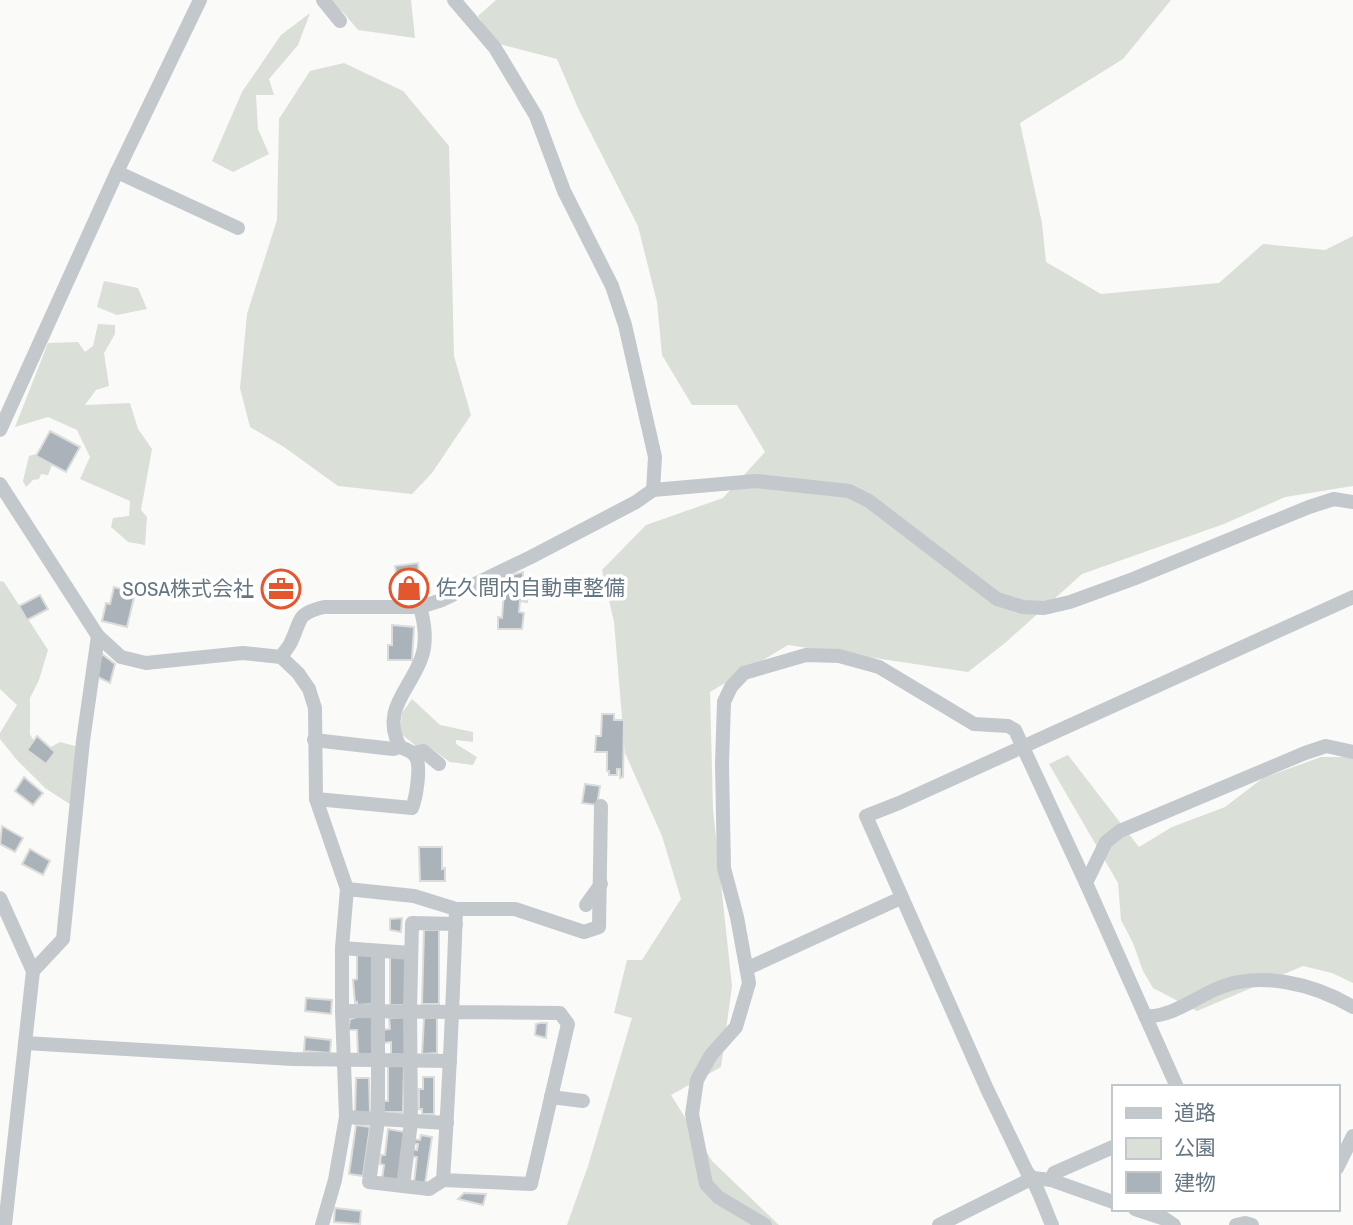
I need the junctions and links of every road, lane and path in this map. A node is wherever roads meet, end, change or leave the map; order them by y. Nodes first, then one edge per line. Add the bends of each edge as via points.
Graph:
1 (200, 0) edge
2 (323, 0) edge
3 (454, 0) edge
4 (340, 20) dead end
5 (117, 173) junction
6 (237, 228) dead end
7 (0, 429) edge
8 (0, 484) edge
9 (653, 490) junction
10 (1353, 502) edge
11 (1353, 597) edge
12 (420, 607) junction
13 (98, 636) junction
14 (281, 657) junction
15 (314, 740) junction
16 (1023, 747) junction
17 (406, 750) junction
18 (1353, 752) edge
19 (439, 764) dead end
20 (316, 799) junction
21 (601, 806) dead end
22 (601, 884) junction
23 (1086, 884) junction
24 (348, 889) junction
25 (0, 898) edge
26 (901, 898) junction
27 (586, 905) dead end
28 (456, 916) junction
29 (342, 948) junction
30 (378, 952) junction
31 (411, 953) junction
32 (748, 968) junction
33 (33, 971) junction
34 (1353, 1007) edge
35 (342, 1011) junction
36 (378, 1012) junction
37 (410, 1012) junction
38 (452, 1013) junction
39 (1145, 1016) junction
40 (25, 1043) junction
41 (378, 1059) junction
42 (410, 1060) junction
43 (343, 1061) junction
44 (450, 1061) junction
45 (1176, 1085) edge
46 (551, 1097) junction
47 (583, 1101) dead end
48 (346, 1117) junction
49 (378, 1121) junction
50 (411, 1122) junction
51 (447, 1123) junction
52 (1353, 1136) edge
53 (1112, 1147) edge
54 (1339, 1164) edge
55 (1033, 1178) junction
56 (443, 1180) junction
57 (1051, 1180) junction
58 (403, 1186) junction
59 (1112, 1202) edge
60 (1141, 1211) edge
61 (5, 1225) edge
62 (322, 1225) edge
63 (765, 1225) edge
64 (939, 1225) edge
65 (1052, 1225) edge
66 (1174, 1225) edge
67 (1236, 1225) edge
68 (1252, 1225) edge

1 - 5 street
2 - 4 street
3 - 9 street via 495,48 536,116 564,191 612,286 655,457
5 - 6 street
5 - 7 street
8 - 13 street
9 - 10 street via 755,481 849,491 869,501 997,599 1044,608 1133,579 1309,507 1334,499
9 - 12 street via 531,557
11 - 16 street
12 - 14 street via 310,610 296,624
12 - 17 street via 423,653 392,717 392,730
13 - 14 street via 121,657 146,663 243,653
13 - 33 street via 63,939
14 - 15 street via 309,689 315,708
15 - 17 street
15 - 20 street
16 - 23 street
16 - 26 street via 866,816
16 - 32 street via 1008,726 974,724 879,667 839,656 806,655 744,673 724,702 722,764 724,868
17 - 19 street via 423,751
17 - 20 street via 419,767 412,808
18 - 23 street via 1326,746 1305,753 1120,831 1106,842
20 - 24 street
21 - 22 street
22 - 27 street
22 - 28 street via 599,927 584,932 515,909
23 - 39 street
24 - 28 street via 414,896
24 - 29 street
25 - 33 street
26 - 32 street
26 - 55 street
28 - 31 street via 412,923
28 - 38 street
29 - 30 street
29 - 35 street
30 - 31 street
30 - 36 street
31 - 37 street
32 - 63 street via 746,1000 736,1027 711,1055 697,1080 691,1114 706,1184
33 - 40 street
34 - 39 street via 1295,984 1243,980 1158,1017
35 - 36 street
35 - 43 street
36 - 37 street
36 - 41 street
37 - 38 street
37 - 42 street
38 - 44 street
38 - 46 street via 560,1013 568,1024
39 - 45 street
40 - 43 street
40 - 61 street
41 - 42 street
41 - 43 street
41 - 49 street
42 - 44 street
42 - 50 street
43 - 48 street
44 - 51 street
46 - 47 street
46 - 56 street via 531,1184
48 - 49 street
48 - 62 street
49 - 50 street
49 - 58 street via 369,1182
50 - 51 street
50 - 58 street
51 - 56 street
52 - 54 street
53 - 57 street via 1054,1173
55 - 57 street
55 - 64 street
55 - 65 street
56 - 58 street via 429,1189
57 - 59 street
60 - 66 street
67 - 68 street

